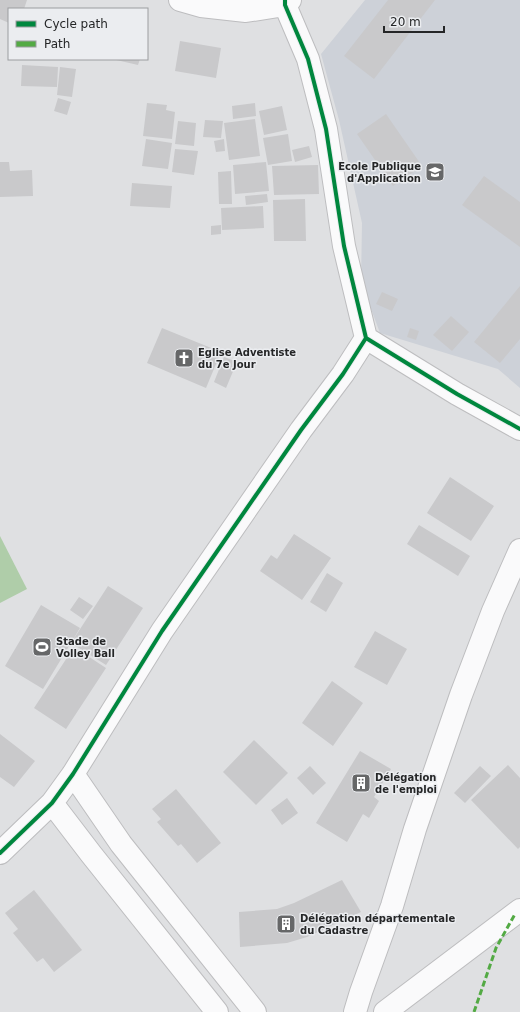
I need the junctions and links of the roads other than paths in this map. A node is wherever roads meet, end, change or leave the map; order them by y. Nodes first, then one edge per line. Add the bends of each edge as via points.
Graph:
1 (180, 0) edge
2 (286, 2) edge
3 (366, 338) junction
4 (520, 429) edge
5 (520, 550) edge
6 (73, 774) junction
7 (52, 803) junction
8 (3, 845) edge
9 (520, 910) edge
10 (217, 1012) edge
11 (255, 1012) edge
12 (355, 1012) edge
13 (385, 1012) edge

1 - 2 street via 201,6 246,11
2 - 3 street via 308,59 326,129 344,246
3 - 4 street
3 - 6 street via 162,631
5 - 12 street via 493,611 461,695
6 - 7 street
6 - 11 street via 121,844
7 - 8 street
7 - 10 street
9 - 13 street

